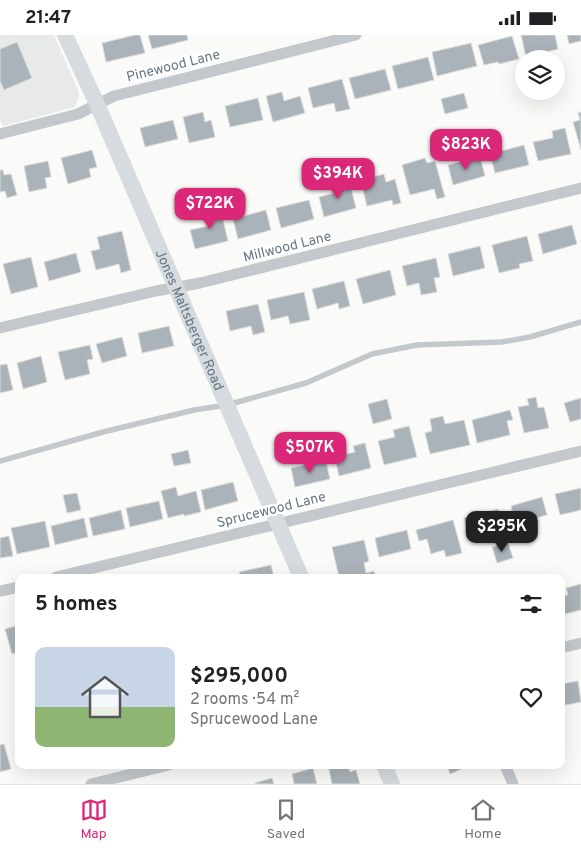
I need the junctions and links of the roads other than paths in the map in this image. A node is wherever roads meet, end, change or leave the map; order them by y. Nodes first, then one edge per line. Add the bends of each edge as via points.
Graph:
1 (65, 35) edge
2 (356, 35) edge
3 (97, 104) junction
4 (0, 134) edge
5 (581, 188) edge
6 (176, 287) junction
7 (581, 322) edge
8 (0, 328) edge
9 (227, 405) junction
10 (581, 451) edge
11 (0, 461) edge
12 (277, 523) junction
13 (68, 574) edge
14 (300, 574) edge
15 (15, 588) edge
16 (0, 591) edge
17 (581, 643) edge
18 (565, 647) edge
19 (152, 769) edge
20 (386, 769) edge
21 (507, 769) edge
22 (91, 784) edge
23 (392, 784) edge
24 (513, 784) edge

1 - 3 main road, Jones Maltsberger Road
2 - 3 street, Pinewood Lane via 114,96
3 - 4 street, Pinewood Lane via 78,114
3 - 6 main road, Jones Maltsberger Road
5 - 6 street, Millwood Lane
6 - 8 street, Millwood Lane
6 - 9 main road, Jones Maltsberger Road
7 - 9 lane via 502,342 417,345 372,354 306,383
9 - 11 lane via 103,432
9 - 12 main road, Jones Maltsberger Road
10 - 12 street, Sprucewood Lane
12 - 13 street, Sprucewood Lane
12 - 14 main road, Jones Maltsberger Road
15 - 16 street
17 - 18 street
19 - 22 street
20 - 23 main road
21 - 24 street

